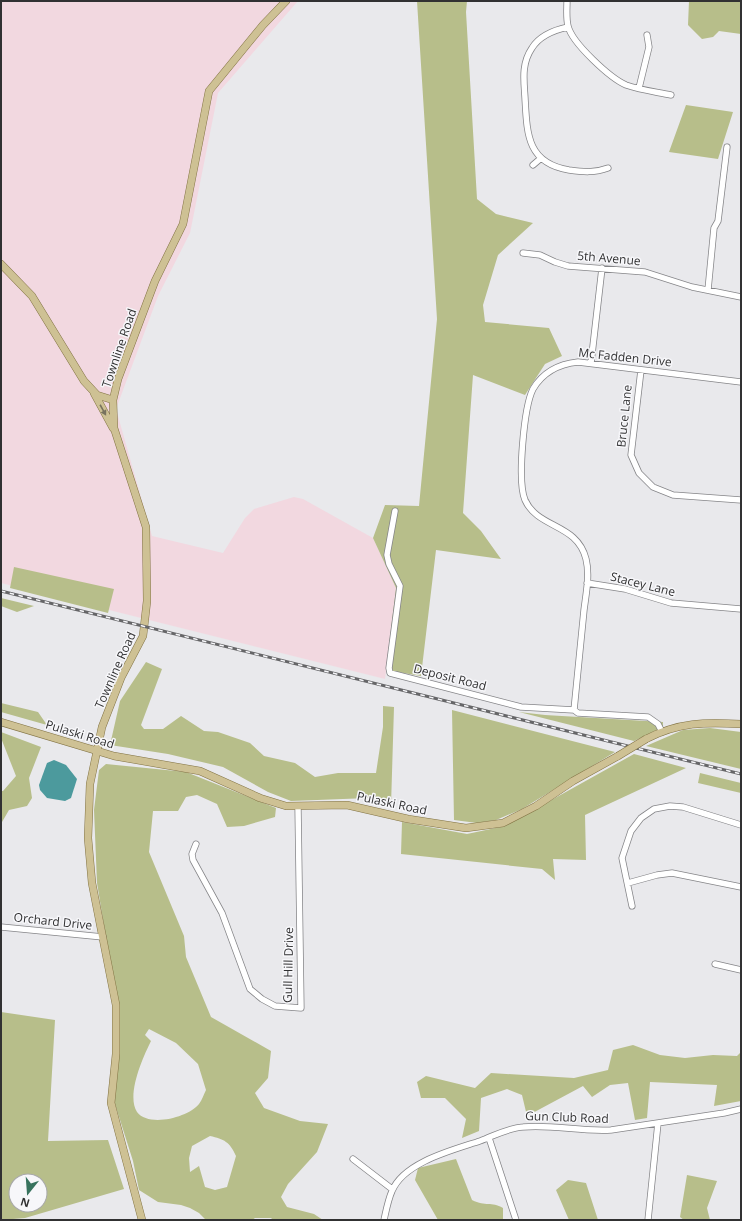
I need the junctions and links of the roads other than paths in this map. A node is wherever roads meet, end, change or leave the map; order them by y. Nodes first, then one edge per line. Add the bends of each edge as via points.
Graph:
1 (286, 1) edge
2 (567, 1) edge
3 (568, 27) junction
4 (647, 35) dead end
5 (639, 88) junction
6 (671, 95) dead end
7 (727, 147) dead end
8 (540, 159) junction
9 (533, 165) dead end
10 (608, 168) dead end
11 (523, 253) dead end
12 (1, 264) edge
13 (602, 268) junction
14 (708, 290) junction
15 (741, 298) edge
16 (591, 363) junction
17 (640, 370) junction
18 (741, 382) edge
19 (93, 391) junction
20 (113, 400) junction
21 (114, 428) junction
22 (741, 500) edge
23 (395, 511) dead end
24 (587, 583) junction
25 (741, 609) edge
26 (574, 710) junction
27 (1, 722) edge
28 (741, 724) edge
29 (662, 732) junction
30 (97, 750) junction
31 (298, 807) junction
32 (741, 825) edge
33 (196, 844) dead end
34 (628, 883) junction
35 (741, 888) edge
36 (632, 906) dead end
37 (1, 927) edge
38 (103, 937) junction
39 (715, 964) dead end
40 (741, 970) edge
41 (741, 1109) edge
42 (658, 1123) junction
43 (489, 1138) junction
44 (353, 1158) dead end
45 (392, 1190) junction
46 (142, 1220) edge
47 (384, 1220) edge
48 (516, 1220) edge
49 (648, 1220) edge

1 - 20 main road, Townline Road via 209,91 184,224 155,281 130,344
2 - 3 street
3 - 5 street via 582,47 604,70 621,82
3 - 8 street via 555,30 538,41 532,47 523,70 529,140
4 - 5 street via 649,47
5 - 6 street
7 - 14 street via 718,221 714,228
8 - 9 street
8 - 10 street via 562,169 576,171 596,172
11 - 13 street, 5th Avenue via 540,255 568,266
12 - 19 main road via 32,296 84,381
13 - 14 street, 5th Avenue via 645,272
13 - 16 street
14 - 15 street, 5th Avenue
16 - 17 street, Mc Fadden Drive
16 - 24 street, Mc Fadden Drive via 565,363 552,368 533,390 527,416 520,480 525,501 533,512 541,519 571,534 579,543 586,559
17 - 18 street, Mc Fadden Drive
17 - 22 street, Bruce Lane via 631,455 639,473 653,487 673,495
19 - 20 main road via 101,397
19 -> 21 main road
20 - 21 main road, Townline Road
21 - 30 main road, Townline Road via 146,527 147,601 143,636 102,727
23 - 26 street, Deposit Road via 387,555 400,586 390,673 521,706
24 - 25 street, Stacey Lane via 625,589 671,603
24 - 26 street, Mc Fadden Drive
26 - 29 street, Deposit Road via 578,713 648,717 658,724
27 - 30 main road, Pulaski Road
28 - 29 main road, Pulaski Road via 690,724
29 - 31 main road, Pulaski Road, bridge via 503,823 466,828 408,819 347,805
30 - 31 main road, Pulaski Road via 135,760 200,771 260,798
30 - 38 main road, Townline Road via 90,784 88,838 92,883
31 - 33 street, Gull Hill Drive via 301,1008 275,1006 250,989 222,913 193,860 192,854
32 - 34 street via 683,807 670,806 654,810 641,818 625,844 622,858
34 - 35 street via 672,873
34 - 36 street
37 - 38 street, Orchard Drive
38 - 46 main road, Townline Road via 116,1006 116,1054 111,1103
39 - 40 street
41 - 42 street, Gun Club Road
42 - 43 street, Gun Club Road via 593,1132 553,1127 510,1128
42 - 49 street
43 - 45 street, Gun Club Road via 436,1156 410,1169
43 - 48 street
44 - 45 street
45 - 47 street, Gun Club Road

